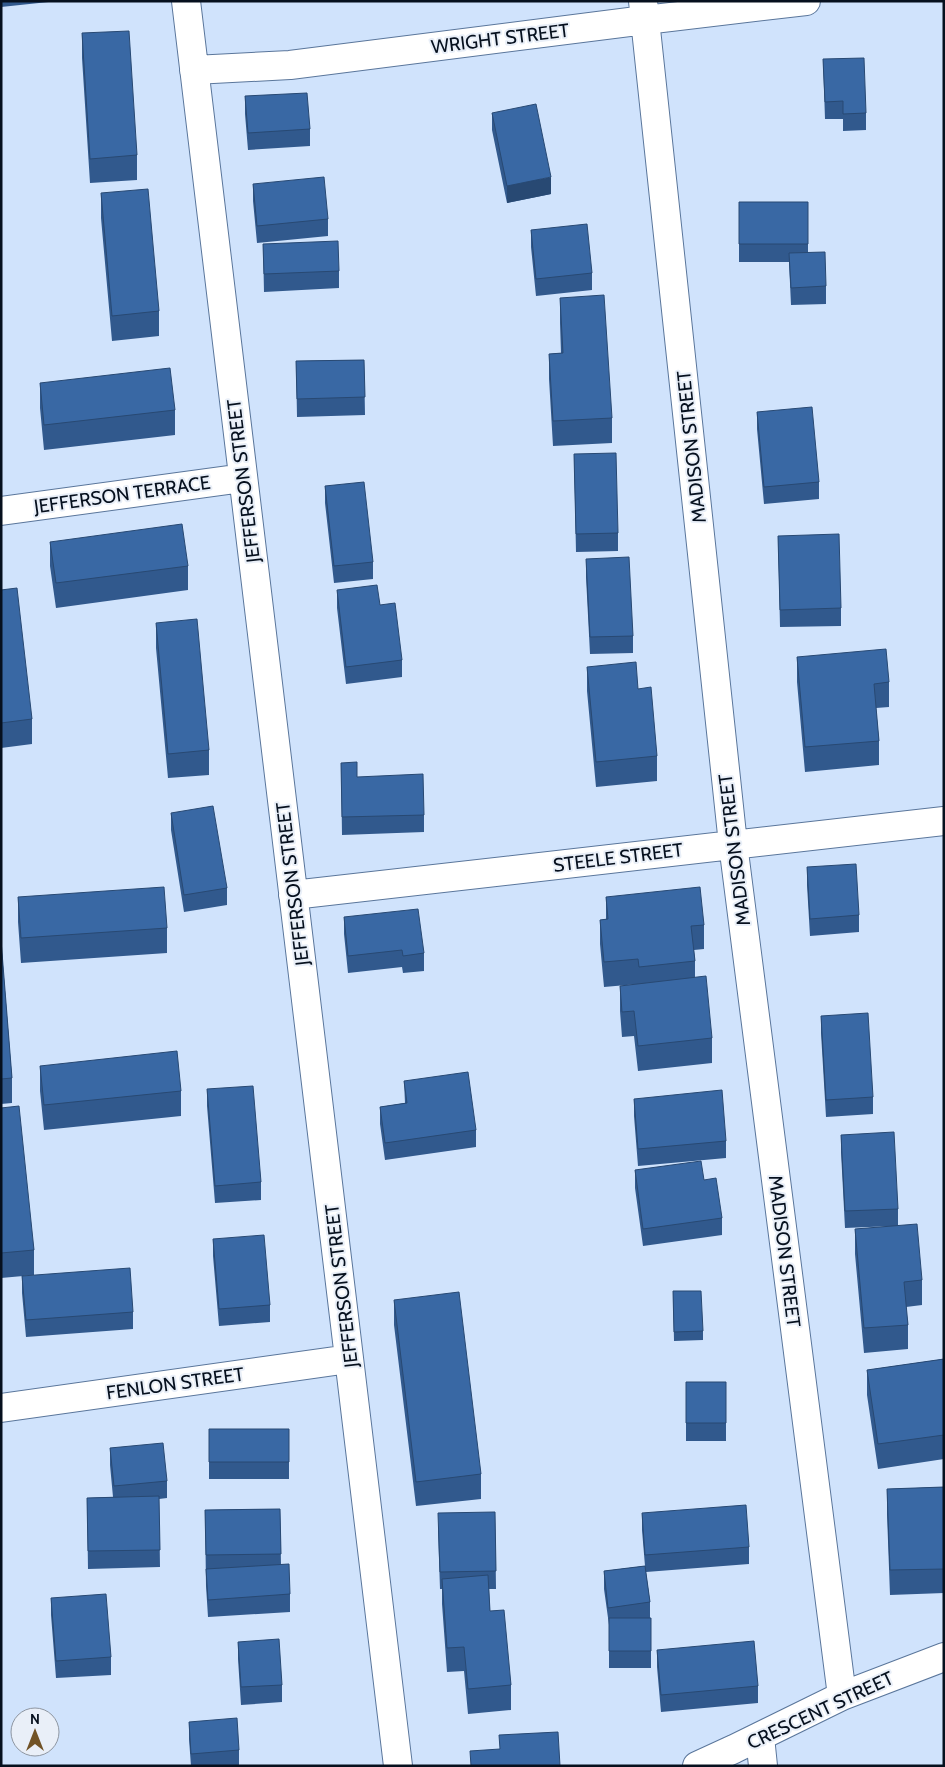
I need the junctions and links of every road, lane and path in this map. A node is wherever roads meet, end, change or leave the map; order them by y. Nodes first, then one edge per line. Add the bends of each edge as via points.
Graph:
1 (186, 1) edge
2 (806, 1) edge
3 (644, 10) edge
4 (194, 70) junction
5 (243, 478) junction
6 (1, 511) edge
7 (944, 820) edge
8 (733, 844) junction
9 (293, 895) junction
10 (350, 1359) junction
11 (1, 1408) edge
12 (944, 1656) edge
13 (842, 1696) junction
14 (760, 1737) junction
15 (398, 1766) edge
16 (697, 1766) edge
17 (763, 1766) edge

1 - 4 street, JEFFERSON STREET
2 - 3 street, WRIGHT STREET
3 - 4 street, WRIGHT STREET via 290,65
3 - 8 street, MADISON STREET
4 - 5 street, JEFFERSON STREET
5 - 6 street, JEFFERSON TERRACE
5 - 9 street, JEFFERSON STREET
7 - 8 street, STEELE STREET
8 - 9 street, STEELE STREET
8 - 13 street, MADISON STREET
9 - 10 street, JEFFERSON STREET
10 - 11 street, FENLON STREET
10 - 15 street, JEFFERSON STREET
12 - 13 street, CRESCENT STREET
13 - 14 street, CRESCENT STREET
14 - 16 street, CRESCENT STREET
14 - 17 street

